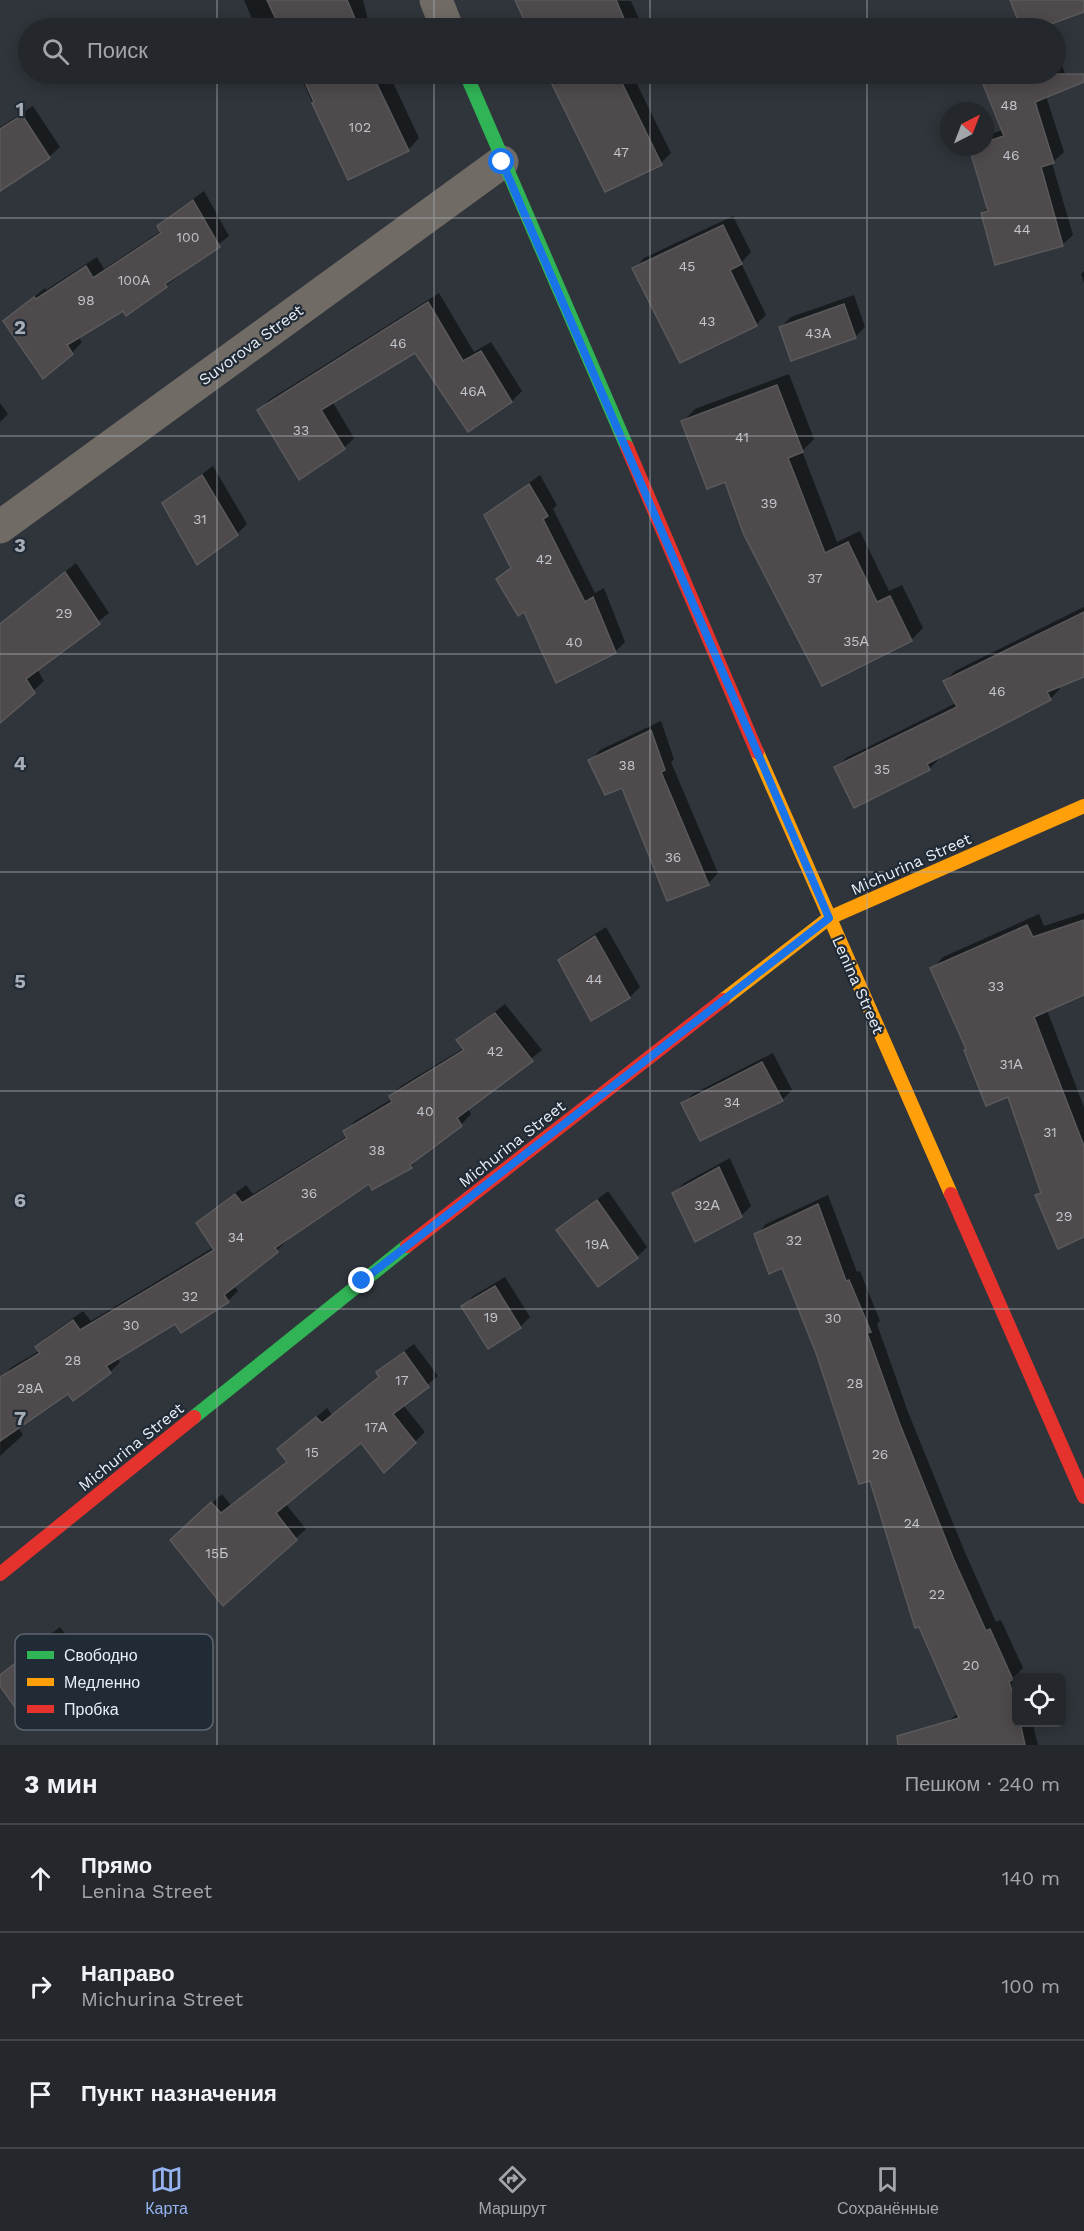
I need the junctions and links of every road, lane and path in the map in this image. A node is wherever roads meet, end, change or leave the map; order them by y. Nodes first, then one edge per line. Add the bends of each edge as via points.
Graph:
1 (436, 0) edge
2 (443, 18) edge
3 (470, 84) edge
4 (502, 162) junction
5 (0, 527) edge
6 (1084, 806) edge
7 (829, 918) junction
8 (1084, 1497) edge
9 (0, 1574) edge

1 - 2 street
3 - 4 street, Lenina Street
4 - 5 street, Suvorova Street
4 - 7 street, Lenina Street
6 - 7 street, Michurina Street
7 - 8 street, Lenina Street
7 - 9 street, Michurina Street via 362,1281

